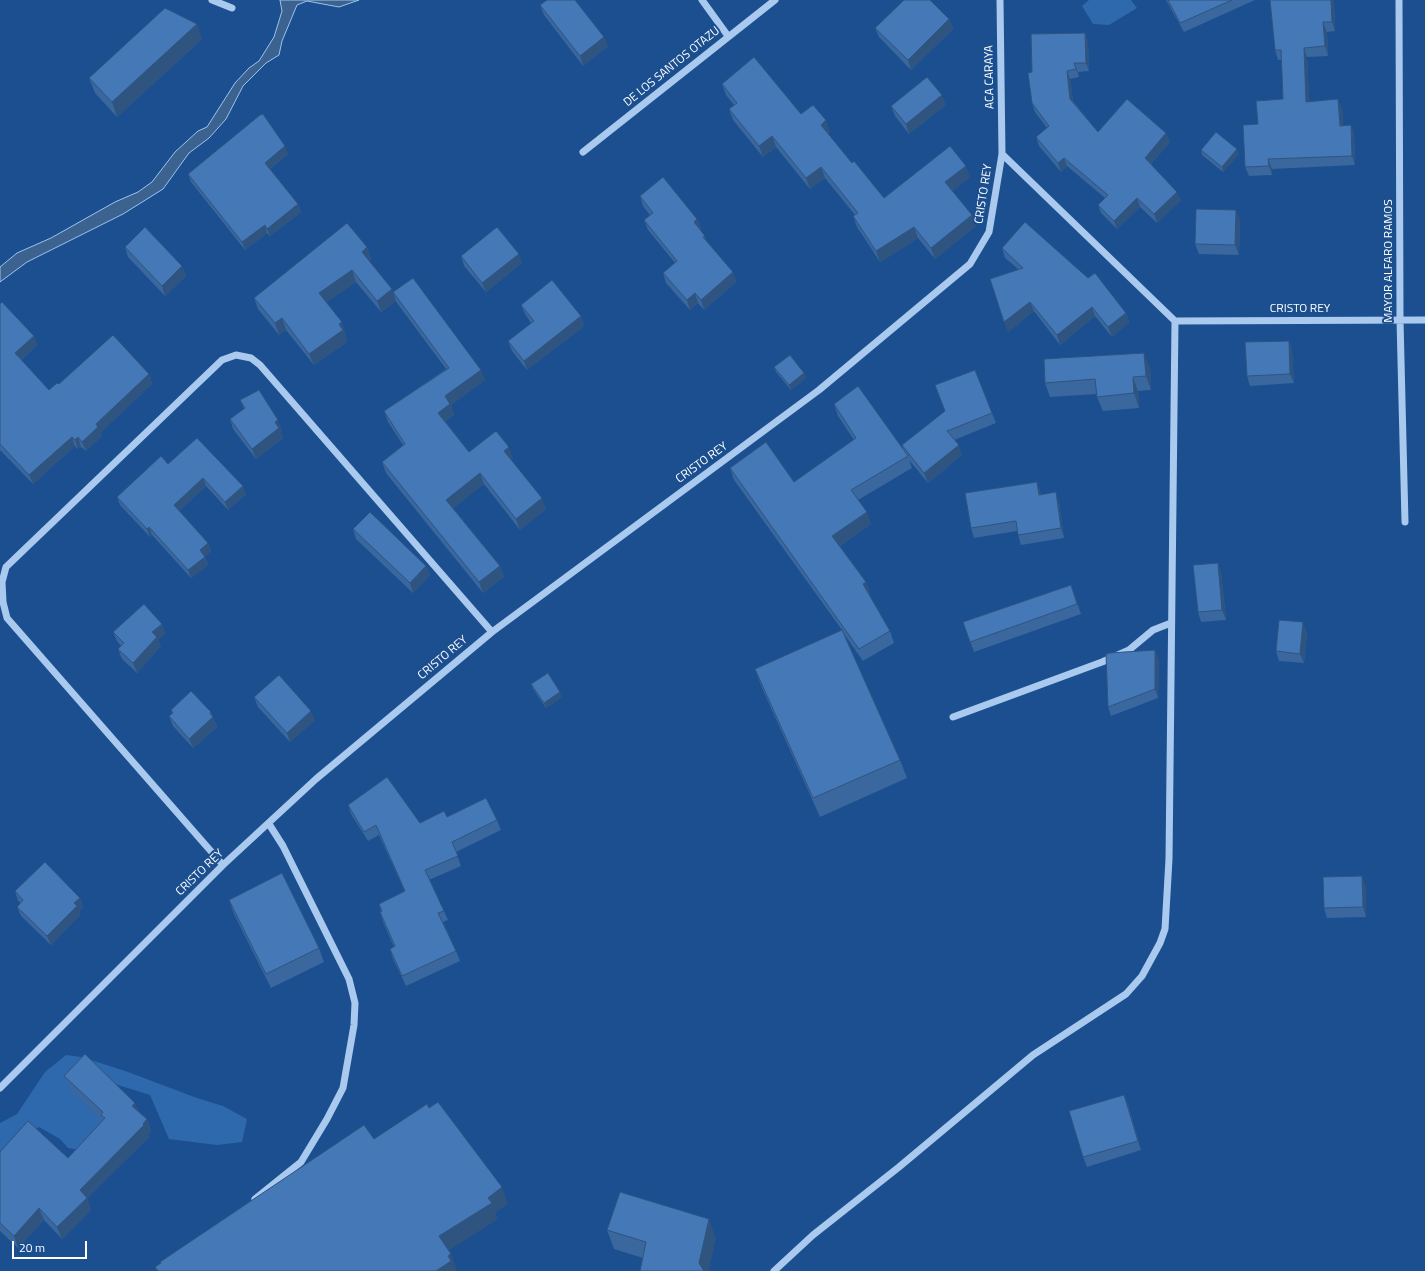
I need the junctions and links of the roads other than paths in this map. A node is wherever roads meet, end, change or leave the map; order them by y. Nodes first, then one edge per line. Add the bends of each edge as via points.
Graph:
1 (212, 0) edge
2 (702, 0) edge
3 (775, 0) edge
4 (1000, 0) edge
5 (1399, 0) edge
6 (232, 8) dead end
7 (728, 36) junction
8 (584, 152) dead end
9 (1002, 154) junction
10 (1400, 320) junction
11 (1425, 320) edge
12 (1175, 321) junction
13 (1405, 522) dead end
14 (1171, 623) junction
15 (492, 632) junction
16 (953, 717) dead end
17 (269, 824) junction
18 (223, 865) junction
19 (0, 1088) edge
20 (252, 1202) edge
21 (774, 1271) edge

1 - 6 street
2 - 7 street
3 - 7 street, DE LOS SANTOS OTAZU
4 - 9 street, ACA CARAYA
5 - 10 street, MAYOR ALFARO RAMOS
7 - 8 street, DE LOS SANTOS OTAZU
9 - 12 street, CRISTO REY
9 - 15 street, CRISTO REY via 989,232 970,264 819,390
10 - 11 street, CRISTO REY
10 - 12 street, CRISTO REY
10 - 13 street, MAYOR ALFARO RAMOS
12 - 14 street
14 - 16 street via 1153,630 1128,650 1102,662
14 - 21 street via 1169,859 1165,929 1142,976 1126,994 1033,1055 813,1235
15 - 17 street, CRISTO REY via 316,778
15 - 18 street via 260,365 251,358 236,355 222,360 6,567 2,582 7,618
17 - 18 street, CRISTO REY
17 - 20 street via 349,979 355,1003 354,1025 343,1088 327,1119 301,1162
18 - 19 street, CRISTO REY

